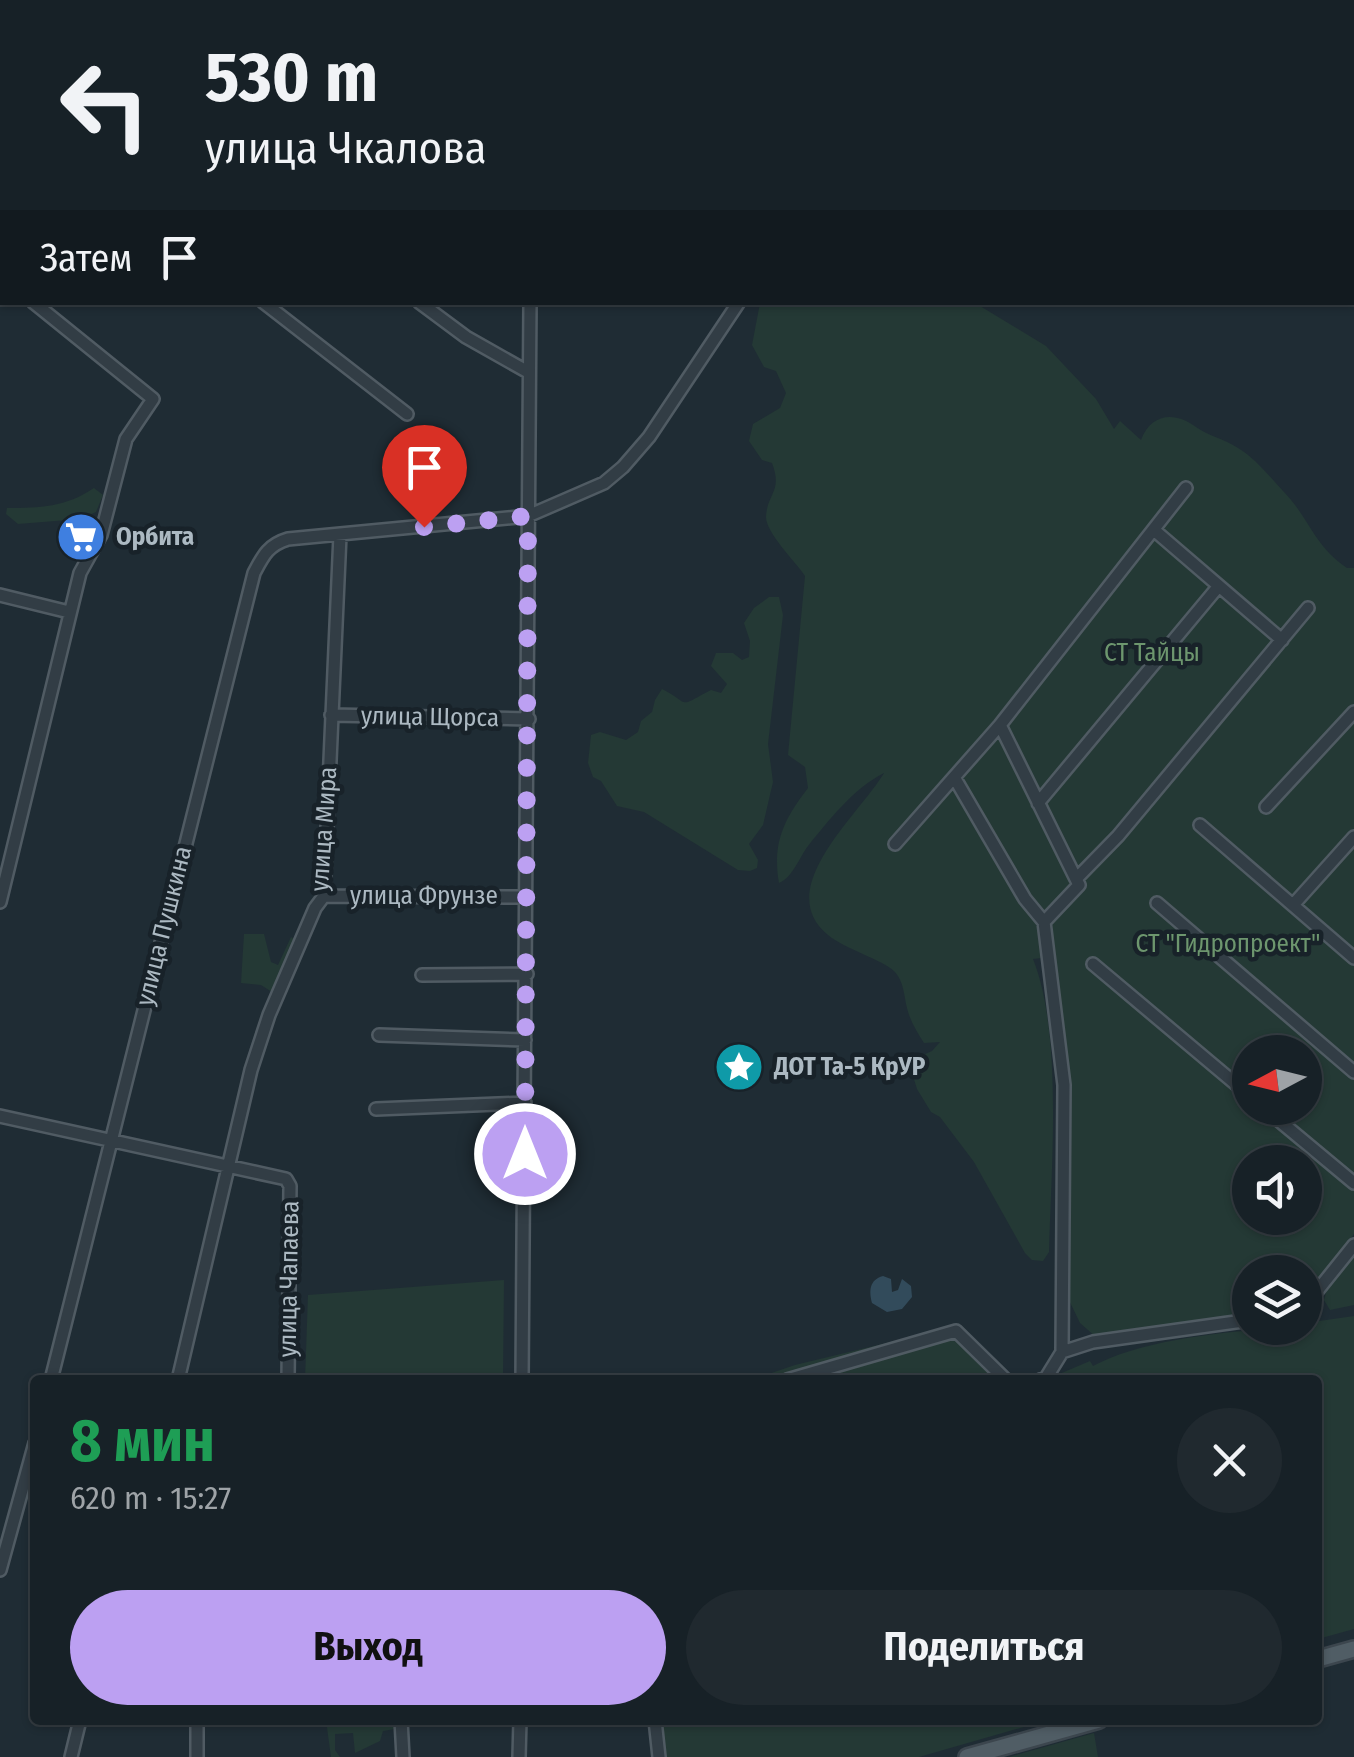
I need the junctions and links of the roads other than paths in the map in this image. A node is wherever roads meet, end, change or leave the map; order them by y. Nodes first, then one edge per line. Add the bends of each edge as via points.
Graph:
1 (37, 305) edge
2 (267, 305) edge
3 (423, 305) edge
4 (530, 305) edge
5 (737, 305) edge
6 (528, 372) junction
7 (407, 414) dead end
8 (1186, 488) dead end
9 (528, 516) junction
10 (1154, 530) junction
11 (340, 534) junction
12 (1218, 587) junction
13 (0, 595) edge
14 (1308, 608) dead end
15 (69, 612) junction
16 (1282, 640) junction
17 (1354, 712) edge
18 (331, 715) junction
19 (529, 719) junction
20 (1000, 725) junction
21 (954, 777) junction
22 (1038, 803) junction
23 (1266, 807) dead end
24 (1200, 825) dead end
25 (1354, 838) edge
26 (895, 844) dead end
27 (1076, 879) junction
28 (324, 896) junction
29 (524, 897) junction
30 (0, 902) edge
31 (1157, 904) dead end
32 (1293, 905) junction
33 (1044, 922) junction
34 (1354, 958) edge
35 (1093, 964) dead end
36 (526, 974) junction
37 (422, 976) dead end
38 (379, 1036) dead end
39 (525, 1040) junction
40 (1354, 1072) edge
41 (1232, 1081) edge
42 (525, 1103) junction
43 (376, 1109) dead end
44 (0, 1116) edge
45 (1284, 1125) edge
46 (112, 1142) junction
47 (228, 1168) junction
48 (1354, 1183) edge
49 (1354, 1245) edge
50 (1322, 1285) edge
51 (1232, 1323) edge
52 (1062, 1352) junction
53 (52, 1375) edge
54 (179, 1375) edge
55 (288, 1375) edge
56 (522, 1375) edge
57 (803, 1375) edge
58 (1001, 1375) edge
59 (1048, 1375) edge
60 (30, 1461) edge
61 (0, 1570) edge
62 (1354, 1649) edge
63 (1322, 1658) edge
64 (79, 1725) edge
65 (197, 1725) edge
66 (401, 1725) edge
67 (520, 1725) edge
68 (656, 1725) edge
69 (1081, 1725) edge
70 (70, 1757) edge
71 (197, 1757) edge
72 (403, 1757) edge
73 (519, 1757) edge
74 (659, 1757) edge
75 (968, 1757) edge

1 - 15 street via 153,399 126,438 101,535
2 - 7 street
3 - 6 street
4 - 6 street
5 - 9 street, улица Пушкина via 624,467 604,483
6 - 9 street
8 - 10 street
9 - 11 street, улица Пушкина
9 - 19 street
10 - 12 street
10 - 20 street
11 - 18 street, улица Мира
11 - 46 street, улица Пушкина via 274,543 254,573
12 - 16 street
12 - 22 street
13 - 15 street
14 - 16 street
15 - 30 street
16 - 27 street
17 - 23 street
18 - 19 street, улица Щорса
18 - 28 street, улица Мира
19 - 29 street
20 - 21 street
20 - 22 street
21 - 26 street
21 - 33 street
22 - 27 street
24 - 32 street
25 - 32 street
27 - 33 street via 1079,885
28 - 29 street, улица Фрунзе
28 - 47 street, улица Мира via 269,1015
29 - 36 street
31 - 40 street
32 - 34 street
33 - 52 street via 1064,1085
35 - 41 street
36 - 37 street
36 - 39 street
38 - 39 street
39 - 42 street
42 - 43 street
42 - 56 street
44 - 46 street
45 - 48 street
46 - 47 street
46 - 53 street, улица Пушкина
47 - 54 street, улица Мира
47 - 55 street, улица Чапаева via 280,1177 290,1186
49 - 50 street
51 - 52 street
52 - 59 street
57 - 58 street via 956,1331
60 - 61 street
62 - 63 main road
64 - 70 street
65 - 71 street
66 - 72 street
67 - 73 street
68 - 74 street
69 - 75 main road

